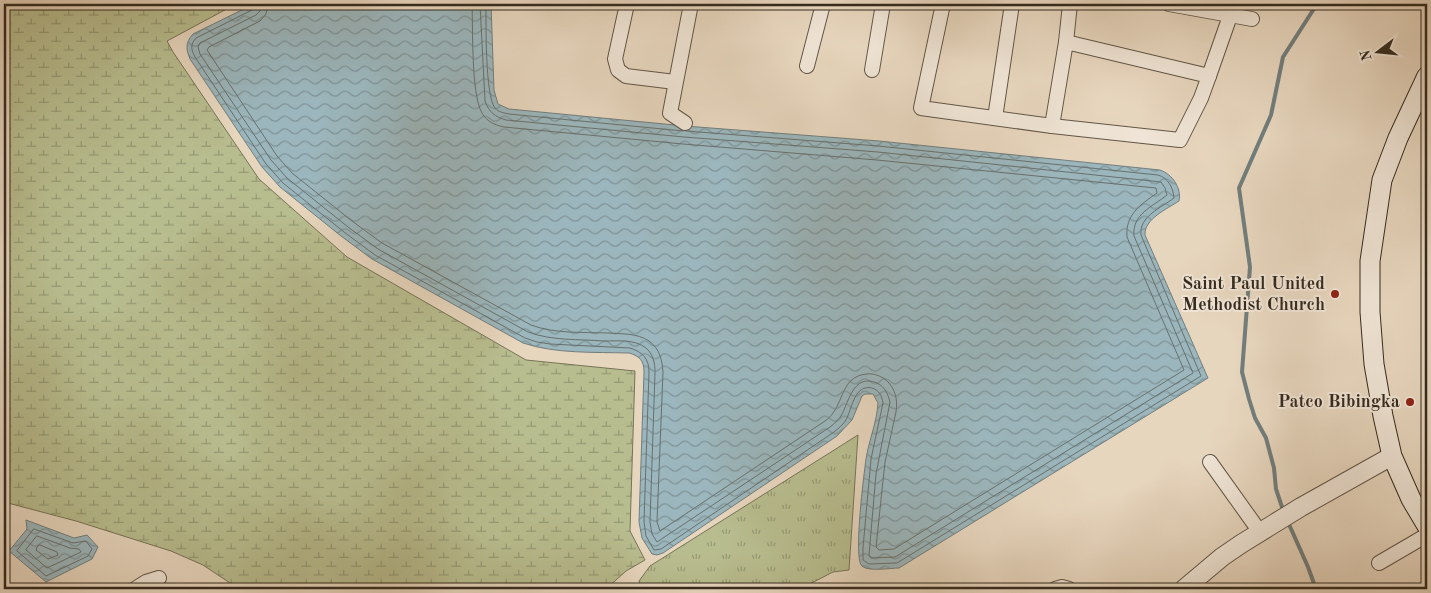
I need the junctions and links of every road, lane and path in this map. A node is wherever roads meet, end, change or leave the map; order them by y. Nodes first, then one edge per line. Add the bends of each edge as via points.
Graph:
1 (627, 4) edge
2 (691, 4) edge
3 (823, 4) edge
4 (884, 4) edge
5 (943, 4) edge
6 (1012, 4) edge
7 (1070, 4) edge
8 (1169, 4) edge
9 (1230, 16) junction
10 (1252, 19) dead end
11 (1066, 42) junction
12 (807, 66) dead end
13 (872, 70) dead end
14 (1209, 76) junction
15 (1427, 76) edge
16 (675, 82) junction
17 (995, 118) junction
18 (685, 122) dead end
19 (1052, 126) junction
20 (1392, 456) junction
21 (1210, 462) dead end
22 (1427, 526) edge
23 (1268, 527) junction
24 (1427, 535) edge
25 (1379, 564) dead end
26 (159, 578) dead end
27 (135, 589) edge
28 (1056, 589) edge
29 (1069, 589) edge
30 (1184, 589) edge

1 - 16 street via 615,60 618,70 626,76
2 - 16 street
3 - 12 street
4 - 13 street
5 - 17 street via 922,108
6 - 17 street
7 - 11 street
8 - 9 street
9 - 10 street
9 - 14 street
11 - 14 street
11 - 19 street
14 - 19 street via 1180,140
15 - 20 main road via 1382,180 1370,261 1374,364
16 - 18 street via 670,113
17 - 19 street
20 - 22 main road
20 - 23 street
21 - 23 street
23 - 30 street via 1222,557
24 - 25 street
26 - 27 street
28 - 29 street

